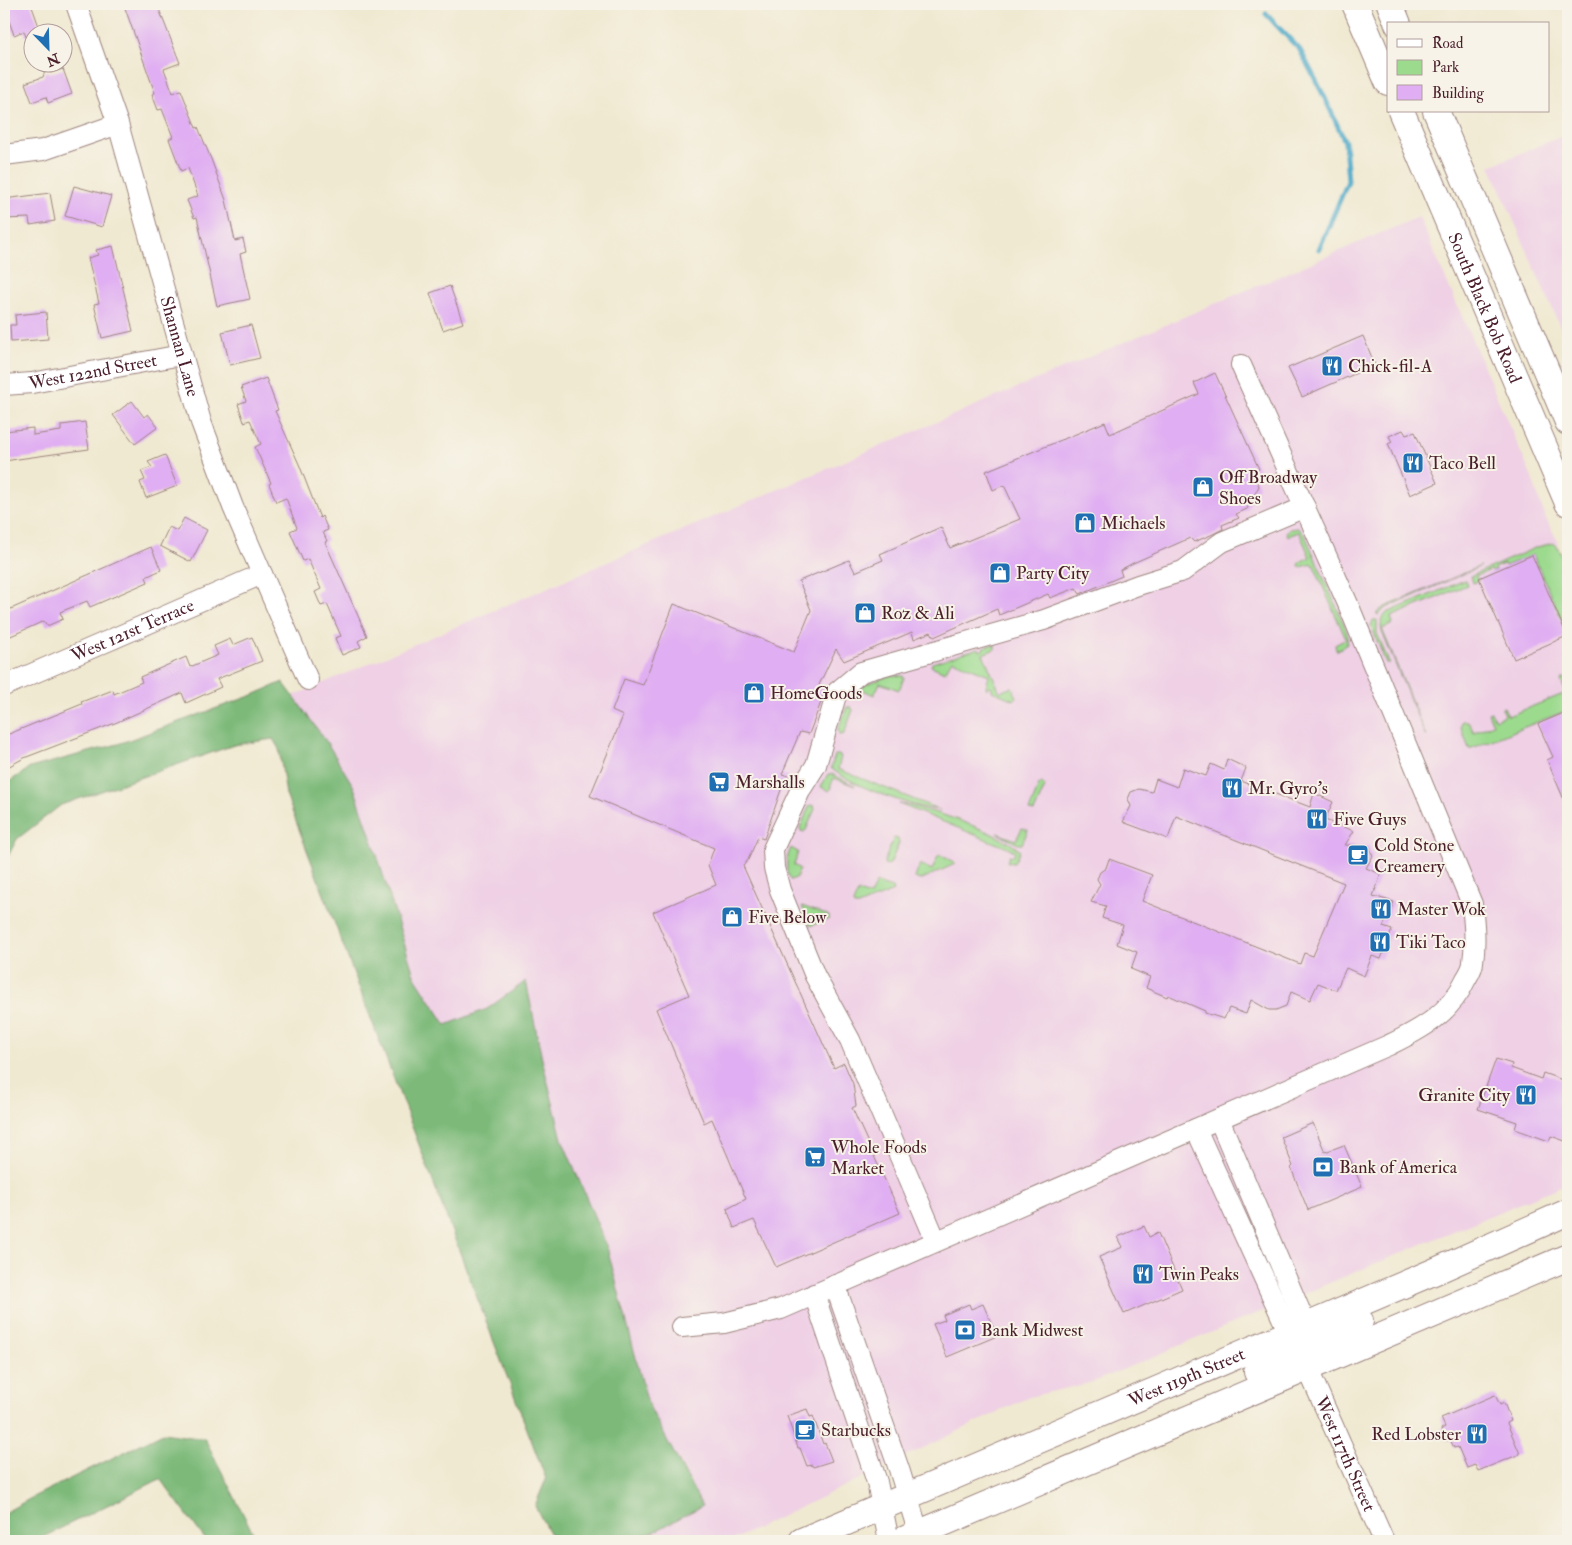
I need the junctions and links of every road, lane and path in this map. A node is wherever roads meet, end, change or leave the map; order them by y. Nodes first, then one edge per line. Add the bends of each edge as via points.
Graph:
1 (76, 4) edge
2 (1355, 4) edge
3 (1390, 4) edge
4 (1397, 22) edge
5 (1387, 80) edge
6 (1401, 112) edge
7 (1436, 112) edge
8 (118, 124) junction
9 (4, 155) edge
10 (181, 355) junction
11 (1241, 365) dead end
12 (4, 385) edge
13 (1568, 422) edge
14 (1568, 503) edge
15 (1305, 507) junction
16 (262, 574) junction
17 (308, 680) dead end
18 (4, 686) edge
19 (1219, 1119) junction
20 (1196, 1128) junction
21 (1568, 1212) edge
22 (936, 1241) junction
23 (1475, 1254) junction
24 (1568, 1257) edge
25 (835, 1285) junction
26 (814, 1294) junction
27 (682, 1327) dead end
28 (1298, 1329) junction
29 (1308, 1367) junction
30 (1091, 1460) junction
31 (903, 1525) edge
32 (802, 1541) edge
33 (1384, 1541) edge

1 - 8 street, Shannan Lane
2 - 5 main road
3 - 4 main road
6 - 14 main road, South Black Bob Road
7 - 13 main road, South Black Bob Road
8 - 9 street via 43,150
8 - 10 street, Shannan Lane
10 - 12 street, West 122nd Street via 32,384
10 - 16 street, Shannan Lane via 200,422
11 - 15 street
15 - 19 street via 1472,904 1475,932 1473,964 1461,991 1446,1010 1422,1029
15 - 22 street via 1222,542 1183,571 1044,620 861,672 837,692 816,765 800,789 772,849 774,868 815,976 850,1040
16 - 17 street, Shannan Lane
16 - 18 street, West 121st Terrace
19 - 20 street
19 - 28 street
20 - 22 street
20 - 28 street
21 - 23 main road, West 119th Street
22 - 25 street
23 - 28 main road, West 119th Street
23 - 29 main road via 1420,1294 1319,1342 1310,1354
24 - 29 main road, West 119th Street
25 - 26 street
25 - 31 street
26 - 27 street via 781,1309 724,1323
26 - 31 street via 877,1482
28 - 30 main road via 1297,1349 1284,1358 1177,1410
28 - 31 main road, West 119th Street
29 - 30 main road, West 119th Street
29 - 33 street, West 117th Street
30 - 31 main road, West 119th Street
31 - 32 main road, West 119th Street

